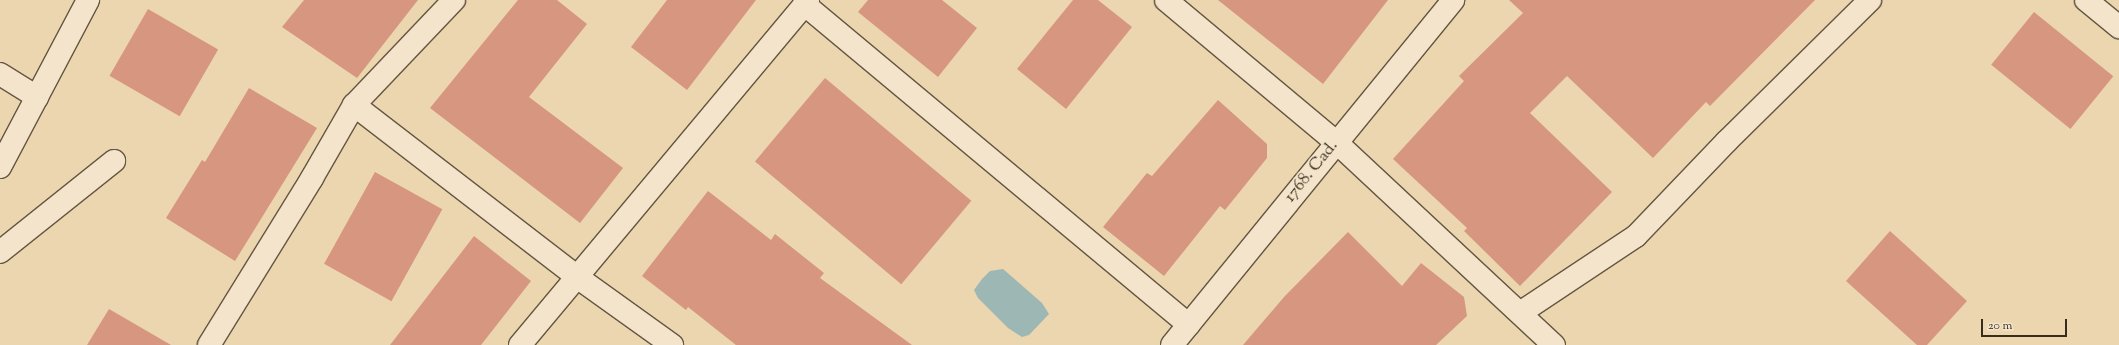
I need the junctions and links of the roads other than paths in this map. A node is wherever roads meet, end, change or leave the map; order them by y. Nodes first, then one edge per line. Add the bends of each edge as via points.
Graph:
1 (88, 0) edge
2 (454, 0) edge
3 (1166, 0) edge
4 (1453, 0) edge
5 (1870, 0) edge
6 (2086, 0) edge
7 (806, 2) edge
8 (2119, 27) edge
9 (0, 74) edge
10 (37, 97) junction
11 (354, 105) junction
12 (1336, 142) junction
13 (114, 161) dead end
14 (0, 167) edge
15 (0, 252) edge
16 (578, 276) junction
17 (1520, 314) junction
18 (1189, 325) junction
19 (209, 345) edge
20 (520, 345) edge
21 (672, 345) edge
22 (1172, 345) edge
23 (1554, 345) edge

1 - 10 street
2 - 11 street
3 - 12 street
4 - 12 street, 1768. Cad.
5 - 17 street via 1636,236
6 - 8 street
7 - 16 street
7 - 18 street
9 - 10 street
10 - 14 street
11 - 16 street
11 - 19 street
12 - 17 street
12 - 18 street, 1768. Cad.
13 - 15 street
16 - 20 street
16 - 21 street
17 - 23 street
18 - 22 street, 1768. Cad.

